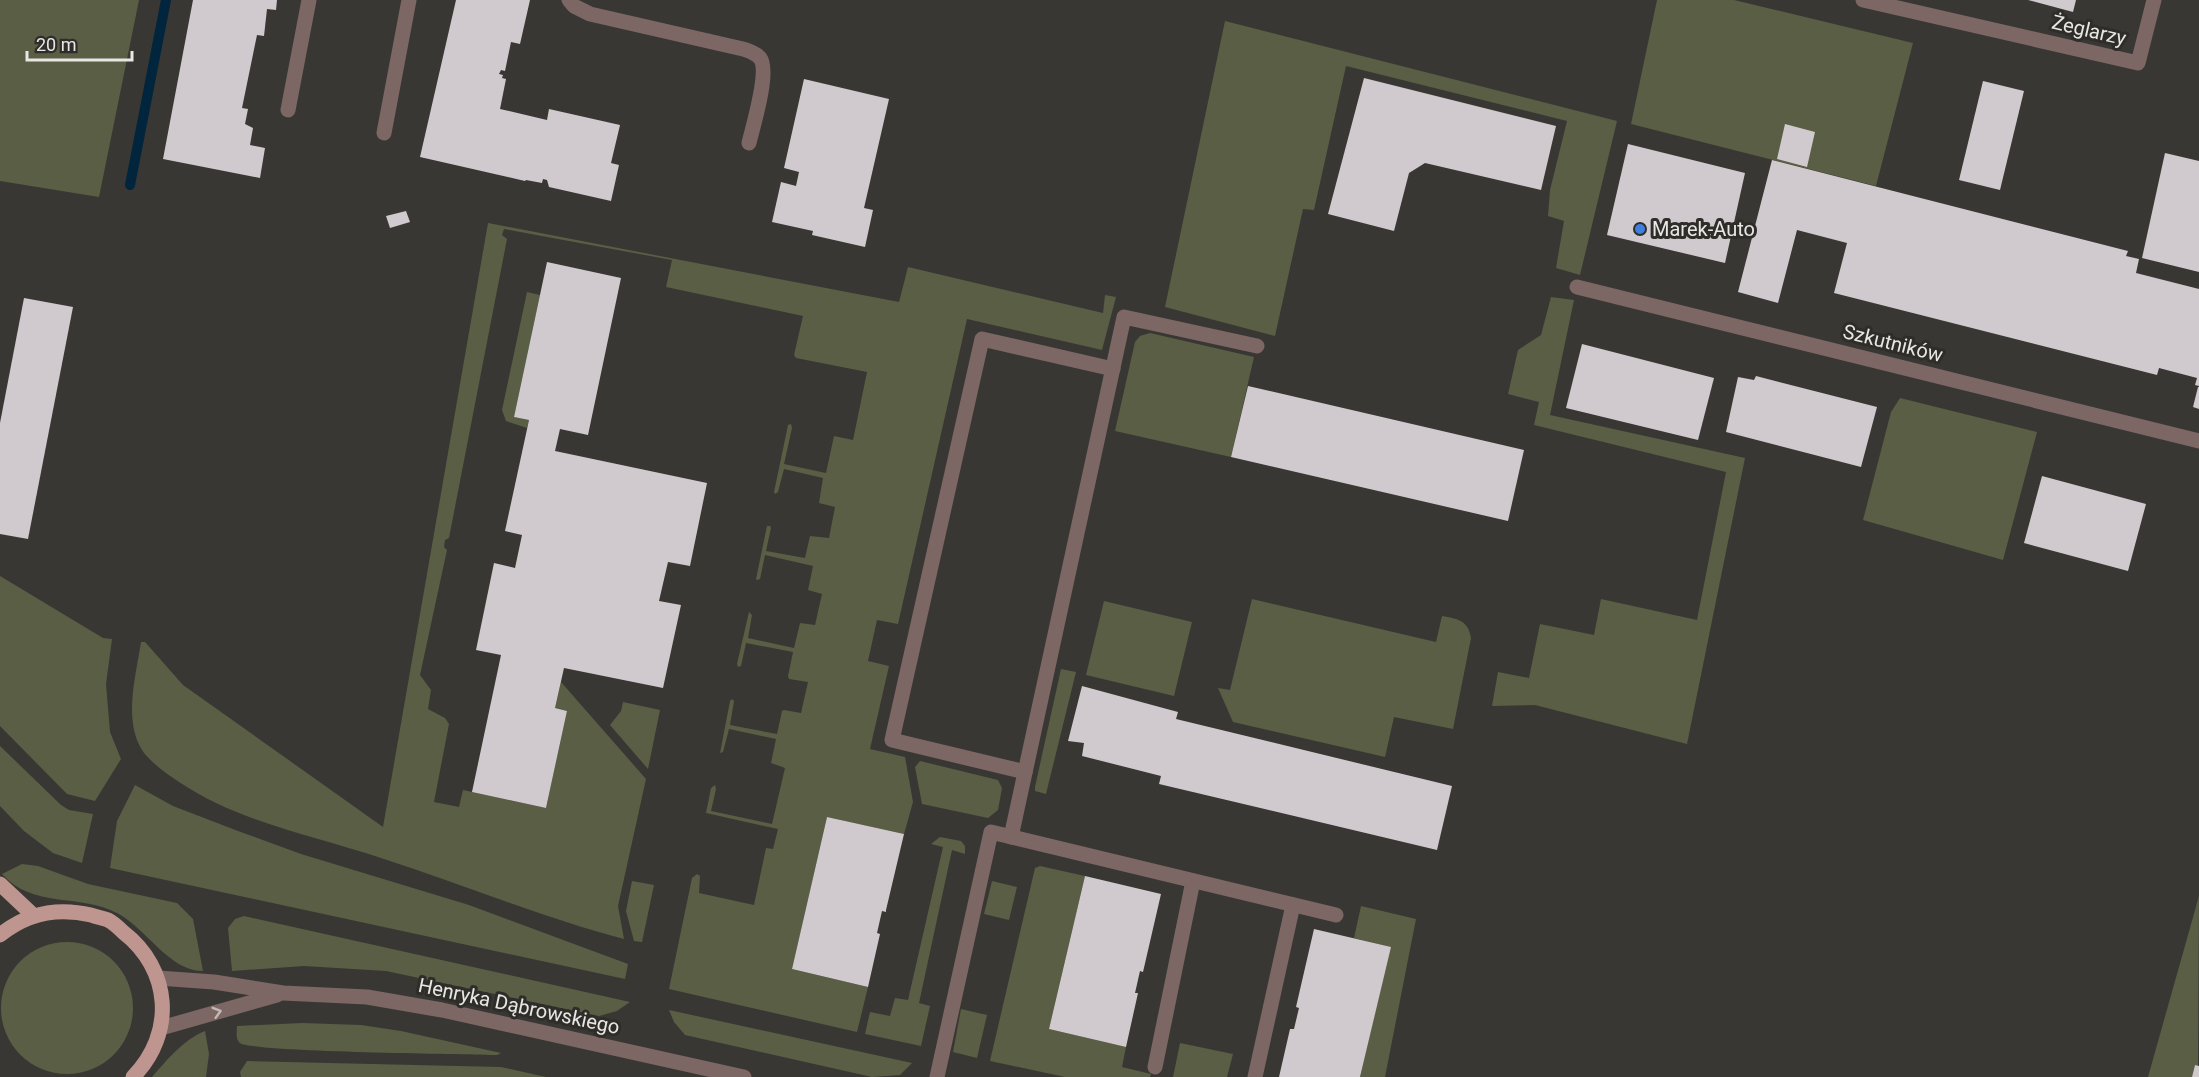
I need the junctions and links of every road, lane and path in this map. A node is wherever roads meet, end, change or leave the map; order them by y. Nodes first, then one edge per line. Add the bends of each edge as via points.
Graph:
1 (309, 0) edge
2 (409, 0) edge
3 (569, 0) edge
4 (1863, 0) edge
5 (2154, 0) edge
6 (288, 110) dead end
7 (384, 133) dead end
8 (749, 143) dead end
9 (1577, 287) dead end
10 (1257, 345) dead end
11 (1113, 369) junction
12 (2199, 441) edge
13 (1025, 772) junction
14 (1011, 837) junction
15 (1193, 881) junction
16 (0, 884) edge
17 (1293, 905) junction
18 (33, 915) junction
19 (1336, 915) dead end
20 (0, 935) edge
21 (158, 978) junction
22 (283, 993) junction
23 (161, 1028) junction
24 (1155, 1067) dead end
25 (133, 1077) edge
26 (744, 1077) edge
27 (937, 1077) edge
28 (1255, 1077) edge

1 - 6 street
2 - 7 street
3 - 8 street via 590,14 743,49 760,58 762,82
4 - 5 street, Żeglarzy via 2138,63
9 - 12 street, Szkutników
10 - 11 street via 1124,317
11 - 13 street
11 - 13 street via 982,339 892,740
13 - 14 street
14 - 15 street
14 - 27 street via 991,832
15 - 17 street
15 - 24 street
16 - 18 main road
17 - 19 street
17 - 28 street
18 - 20 main road
18 - 21 main road via 71,910 109,920 140,945
21 - 22 street, Henryka Dąbrowskiego
21 - 23 main road via 163,1011
23 -> 22 street, Henryka Dąbrowskiego
22 - 26 street, Henryka Dąbrowskiego via 367,997 442,1010
23 - 25 main road via 154,1049

